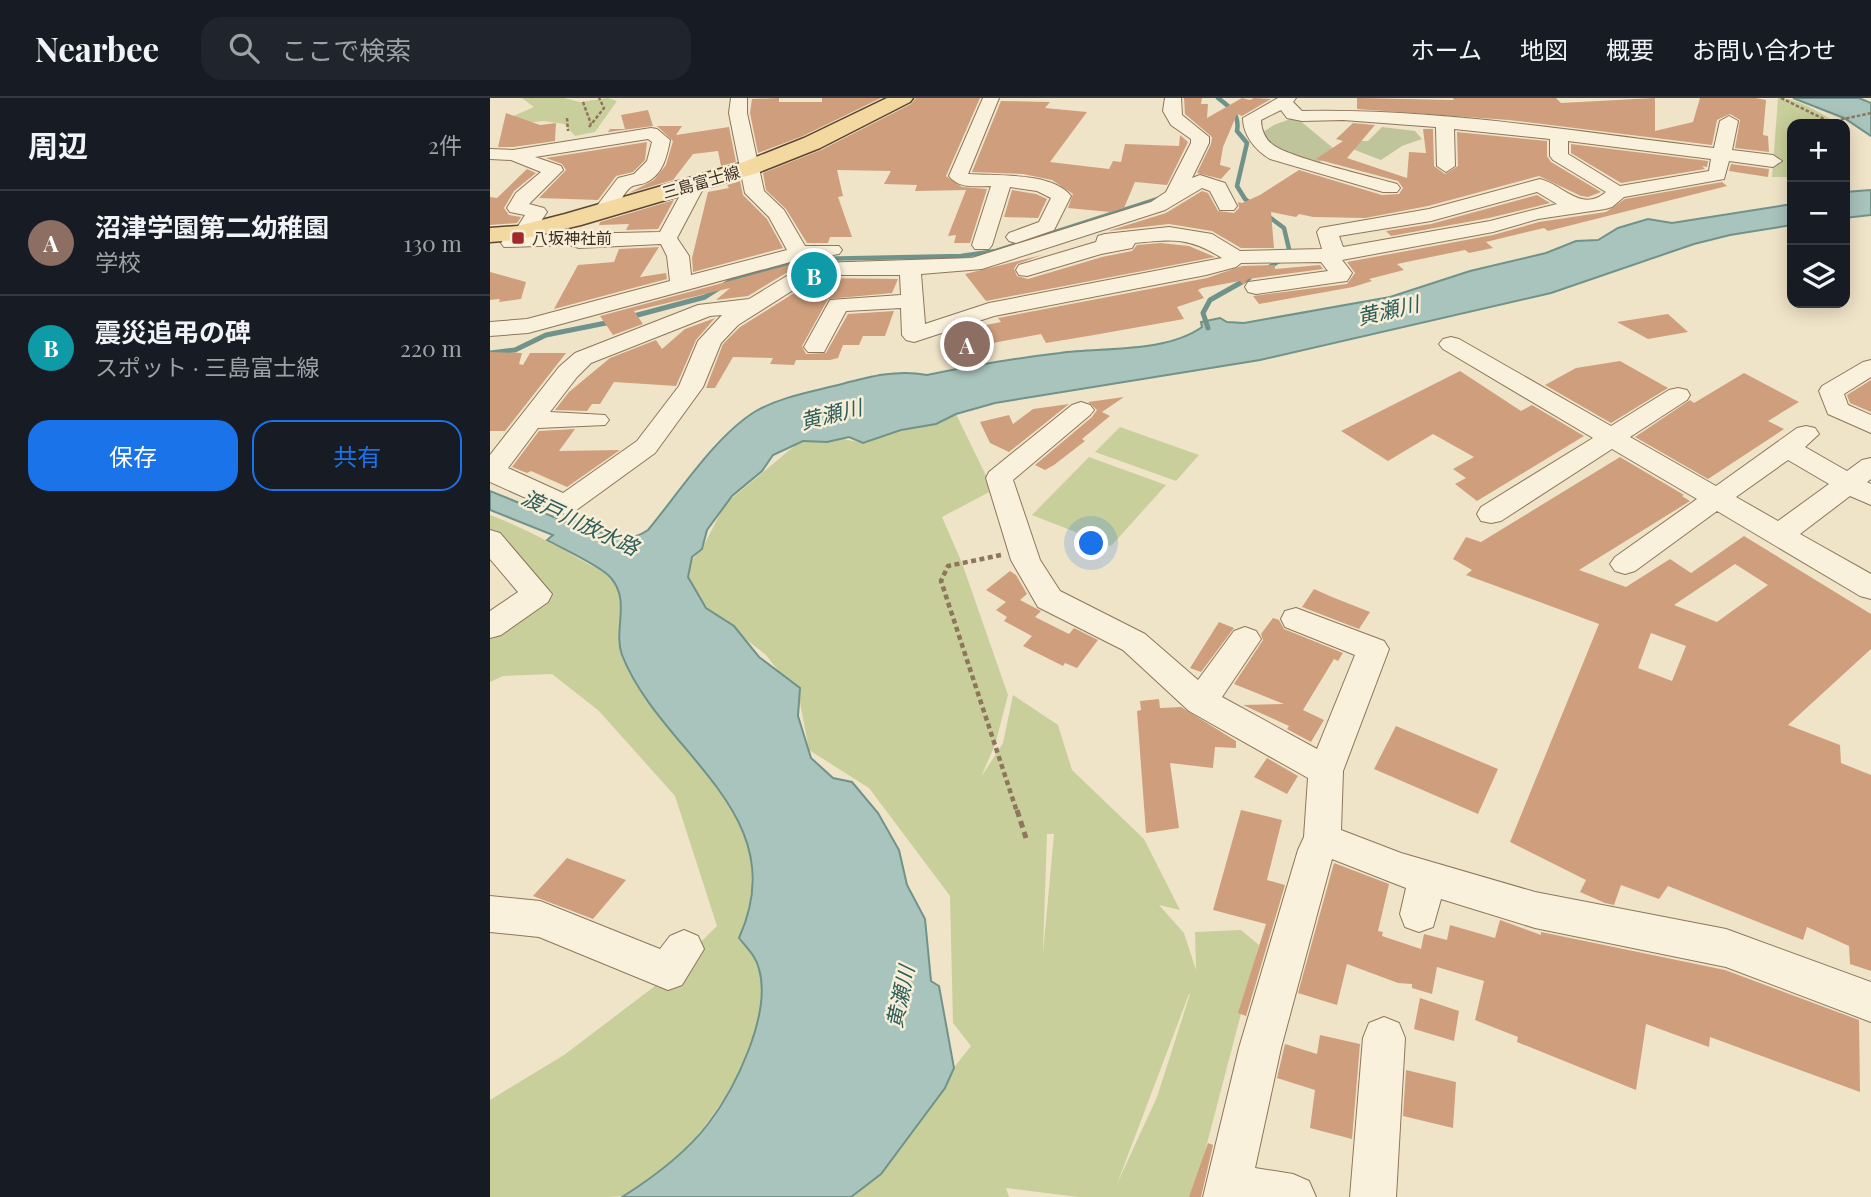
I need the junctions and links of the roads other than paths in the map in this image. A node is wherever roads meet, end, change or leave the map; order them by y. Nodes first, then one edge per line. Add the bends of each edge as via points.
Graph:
1 (739, 98) edge
2 (903, 98) edge
3 (991, 98) edge
4 (1173, 98) edge
5 (1286, 100) edge
6 (1729, 121) dead end
7 (1445, 122) junction
8 (490, 135) edge
9 (1559, 135) junction
10 (1612, 142) junction
11 (490, 145) edge
12 (1663, 148) junction
13 (490, 154) edge
14 (513, 155) junction
15 (1721, 155) junction
16 (1773, 161) dead end
17 (1218, 166) dead end
18 (1446, 166) dead end
19 (749, 168) junction
20 (1327, 170) junction
21 (1200, 181) junction
22 (1002, 182) junction
23 (1672, 182) junction
24 (696, 183) junction
25 (1309, 183) dead end
26 (1390, 188) dead end
27 (1615, 190) junction
28 (1174, 195) junction
29 (1227, 206) dead end
30 (1576, 208) junction
31 (596, 213) junction
32 (511, 235) edge
33 (1071, 235) junction
34 (1194, 236) junction
35 (667, 238) junction
36 (573, 239) junction
37 (982, 245) junction
38 (490, 255) edge
39 (1331, 255) junction
40 (1236, 257) junction
41 (805, 261) junction
42 (910, 268) junction
43 (1009, 275) dead end
44 (682, 286) junction
45 (1256, 287) dead end
46 (913, 301) junction
47 (751, 305) junction
48 (490, 329) edge
49 (1451, 344) dead end
50 (816, 348) dead end
51 (1871, 367) edge
52 (1678, 395) dead end
53 (1081, 410) dead end
54 (596, 419) dead end
55 (531, 420) junction
56 (1871, 425) edge
57 (1611, 437) junction
58 (1871, 466) edge
59 (491, 472) edge
60 (1859, 490) edge
61 (1716, 498) junction
62 (1491, 514) dead end
63 (1779, 535) junction
64 (490, 540) edge
65 (1625, 564) dead end
66 (1871, 588) edge
67 (1296, 619) dead end
68 (490, 627) edge
69 (1245, 639) dead end
70 (1202, 702) junction
71 (1326, 771) junction
72 (1322, 839) junction
73 (1427, 877) junction
74 (490, 914) edge
75 (1419, 914) dead end
76 (684, 949) dead end
77 (1871, 1002) edge
78 (1384, 1038) dead end
79 (1228, 1192) edge
80 (1293, 1197) edge
81 (1373, 1197) edge

1 - 19 street
2 - 19 main road, 三島富士線 via 812,144
3 - 22 street via 958,176
4 - 28 street via 1172,117 1200,137
5 - 7 street via 1293,114 1302,116
5 - 20 street via 1252,118 1259,140 1276,155
6 - 15 street
7 - 9 street
7 - 18 street
8 - 11 street
9 - 10 street
9 - 27 street via 1559,156
10 - 12 street
10 - 27 street
12 - 15 street
12 - 23 street
13 - 14 street
14 - 31 street via 651,133 661,140 656,162 640,178 625,182
14 - 32 street via 554,170 523,197 517,208 537,212
15 - 16 street
15 - 23 street via 1717,175
17 - 21 street
19 - 24 main road, 三島富士線
19 - 41 street via 755,194 777,214
20 - 25 street
20 - 26 street
21 - 28 street
21 - 29 street via 1218,187
22 - 37 street
22 - 37 street via 1056,191 1061,196 1047,226
23 - 27 street
24 - 31 main road, 三島富士線
24 - 35 street
27 - 30 street via 1605,204
28 - 33 street via 1147,211
30 - 39 street
30 - 39 street via 1540,185 1431,215 1328,232
31 - 32 main road, 三島富士線
31 - 36 street
32 - 36 street
32 - 38 street
33 - 34 street via 1086,242 1169,233
33 - 42 street via 974,264
34 - 40 street
34 - 43 street via 1098,248
35 - 36 street
35 - 44 street via 678,256
37 - 41 street via 815,250
39 - 40 street
39 - 45 street via 1339,276
40 - 46 street via 1206,270 989,310 914,335
41 - 42 street
41 - 44 street
41 - 47 street
42 - 46 street
44 - 48 street via 528,326
46 - 50 street via 838,305
47 - 55 street via 706,310 583,358
47 - 59 street via 710,341 691,387 646,447 565,505
49 - 57 street
51 - 56 street via 1831,391 1837,409
52 - 57 street
53 - 70 street via 999,478 1023,550 1049,599 1135,642
54 - 55 street
55 - 59 street
57 - 61 street
57 - 62 street
58 - 60 street
60 - 61 street via 1796,441
60 - 63 street
61 - 63 street
61 - 65 street
63 - 66 street
64 - 68 street via 537,594
67 - 71 street via 1373,649
69 - 70 street
70 - 71 street
71 - 72 street
72 - 73 street
72 - 79 street via 1260,1048
73 - 75 street
73 - 77 street via 1535,910 1726,948
74 - 76 street via 540,919 668,971
78 - 81 street
79 - 80 street

